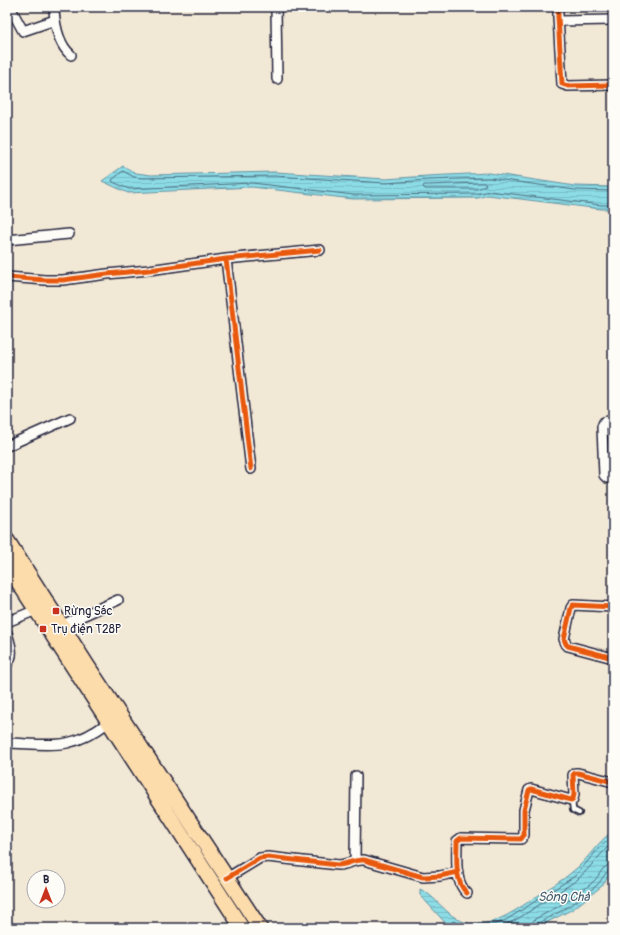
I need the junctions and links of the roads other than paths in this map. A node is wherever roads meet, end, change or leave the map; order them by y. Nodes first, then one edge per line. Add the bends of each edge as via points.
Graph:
1 (10, 7) edge
2 (58, 7) edge
3 (276, 7) edge
4 (558, 7) edge
5 (613, 20) edge
6 (51, 21) junction
7 (559, 21) junction
8 (71, 55) dead end
9 (277, 78) dead end
10 (613, 85) edge
11 (69, 234) dead end
12 (7, 240) edge
13 (320, 250) dead end
14 (226, 259) junction
15 (7, 277) edge
16 (70, 418) dead end
17 (613, 420) edge
18 (7, 446) edge
19 (250, 469) dead end
20 (613, 478) edge
21 (7, 540) edge
22 (7, 565) edge
23 (118, 600) dead end
24 (613, 607) edge
25 (36, 610) junction
26 (7, 622) edge
27 (62, 625) junction
28 (7, 633) edge
29 (613, 658) edge
30 (7, 664) edge
31 (109, 722) junction
32 (7, 743) edge
33 (356, 776) dead end
34 (613, 782) edge
35 (572, 800) junction
36 (580, 814) dead end
37 (355, 860) junction
38 (458, 872) junction
39 (227, 878) junction
40 (467, 893) dead end
41 (242, 928) edge
42 (260, 928) edge

1 - 6 street via 23,30
2 - 6 street via 54,10
3 - 9 street
4 - 7 street
5 - 7 street
6 - 8 street via 66,51
7 - 10 street via 562,84
11 - 12 street
13 - 14 street
14 - 15 street via 62,280
14 - 19 street
16 - 18 street
17 - 20 street via 604,422 602,427 604,475
21 - 27 main road
22 - 25 main road
23 - 27 street
24 - 29 street via 573,605 564,640 568,646
25 - 26 street
25 - 31 main road
27 - 39 main road
28 - 30 street via 12,651
31 - 32 street via 78,740 67,743
31 - 41 main road
33 - 37 street
34 - 35 street via 575,773
35 - 36 lane via 573,810
35 - 38 street via 529,790 524,810 523,838 458,839
37 - 38 street via 364,860 428,877
37 - 39 street via 338,865 263,857
38 - 40 street via 463,889
39 - 42 main road

